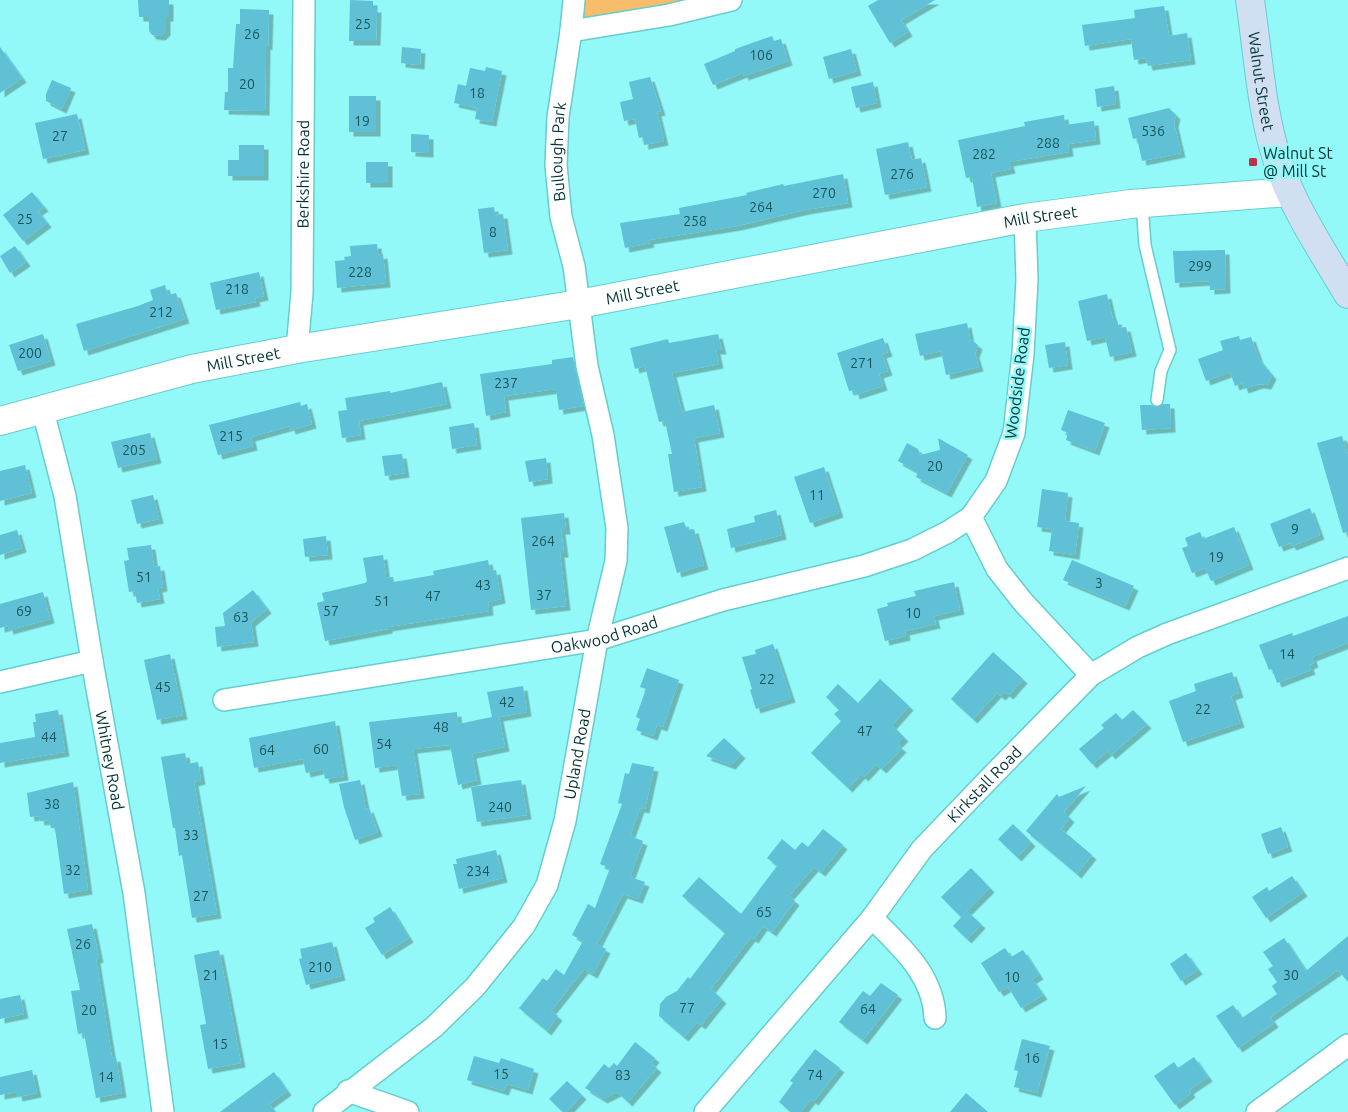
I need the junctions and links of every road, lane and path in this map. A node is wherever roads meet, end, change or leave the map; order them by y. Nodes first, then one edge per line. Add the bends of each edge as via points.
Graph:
1 (304, 0) edge
2 (574, 0) edge
3 (731, 0) edge
4 (1250, 0) edge
5 (572, 31) junction
6 (1289, 192) junction
7 (1142, 203) junction
8 (1026, 218) junction
9 (1348, 294) edge
10 (579, 304) junction
11 (297, 350) junction
12 (1158, 400) dead end
13 (43, 411) junction
14 (0, 421) edge
15 (971, 517) junction
16 (1348, 568) edge
17 (597, 640) junction
18 (92, 662) junction
19 (1091, 675) junction
20 (0, 682) edge
21 (224, 700) dead end
22 (872, 918) junction
23 (935, 1018) dead end
24 (1348, 1045) edge
25 (348, 1092) junction
26 (163, 1112) edge
27 (324, 1112) edge
28 (408, 1112) edge
29 (705, 1112) edge
30 (1258, 1112) edge

1 - 11 street, Berkshire Road via 302,293
2 - 5 street, Bullough Park
3 - 5 street via 669,15
4 - 6 main road, Walnut Street via 1269,128
5 - 10 street, Bullough Park via 558,117 556,165 561,217 574,266
6 - 7 street, Mill Street
6 - 9 main road, Walnut Street
7 - 8 street, Mill Street
7 - 12 lane via 1145,245 1170,350 1161,371
8 - 10 street, Mill Street
8 - 15 street, Woodside Road via 1028,280 1014,433 996,481
10 - 11 street, Mill Street
10 - 17 street, Upland Road via 617,528 616,561
11 - 13 street, Mill Street via 192,369
13 - 14 street, Mill Street
13 - 18 street, Whitney Road via 65,496
15 - 17 street, Oakwood Road via 912,550 864,566 723,600
15 - 19 street via 997,569
16 - 19 street, Kirkstall Road via 1168,634 1138,647
17 - 21 street, Oakwood Road
17 - 25 street, Upland Road via 565,821 547,885 524,926 475,987 434,1026
18 - 20 street
18 - 26 street, Whitney Road via 134,892
19 - 22 street, Kirkstall Road via 922,849
22 - 23 street via 907,953 924,978 935,1001
22 - 29 street, Kirkstall Road
24 - 30 street
25 - 27 street, Upland Road
25 - 28 street

